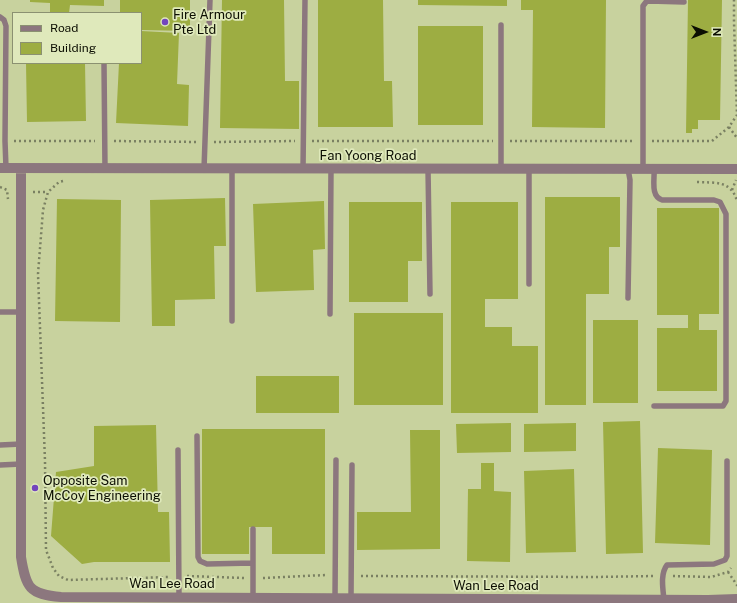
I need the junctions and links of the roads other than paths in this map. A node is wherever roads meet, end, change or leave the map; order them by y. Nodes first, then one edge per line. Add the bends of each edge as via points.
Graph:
1 (210, 0) edge
2 (305, 0) edge
3 (684, 2) dead end
4 (0, 17) edge
5 (501, 25) dead end
6 (104, 64) edge
7 (3, 168) edge
8 (21, 169) junction
9 (105, 169) junction
10 (204, 169) junction
11 (232, 169) junction
12 (303, 169) junction
13 (331, 169) junction
14 (428, 169) junction
15 (501, 169) junction
16 (529, 169) junction
17 (628, 169) junction
18 (643, 169) junction
19 (654, 169) junction
20 (737, 169) edge
21 (529, 284) dead end
22 (430, 294) dead end
23 (628, 298) dead end
24 (0, 312) edge
25 (21, 312) junction
26 (330, 314) dead end
27 (232, 321) dead end
28 (654, 406) dead end
29 (197, 436) dead end
30 (21, 444) junction
31 (0, 445) edge
32 (178, 450) dead end
33 (336, 460) dead end
34 (728, 461) dead end
35 (21, 464) junction
36 (0, 465) edge
37 (352, 465) dead end
38 (253, 528) dead end
39 (253, 563) junction
40 (179, 597) junction
41 (253, 598) junction
42 (335, 598) junction
43 (351, 598) junction
44 (737, 599) edge
45 (664, 600) junction
46 (532, 601) edge
47 (680, 601) edge

1 - 10 lane
2 - 12 lane
3 - 18 lane via 646,2 644,6
4 - 7 lane via 6,26
5 - 15 lane
6 - 9 lane
7 - 8 street, Fan Yoong Road
8 - 9 street, Fan Yoong Road
8 - 25 street, Wan Lee Road
9 - 10 street, Fan Yoong Road
10 - 11 street, Fan Yoong Road
11 - 12 street, Fan Yoong Road
11 - 27 lane
12 - 13 street, Fan Yoong Road
13 - 14 street, Fan Yoong Road
13 - 26 lane
14 - 15 street, Fan Yoong Road
14 - 22 lane
15 - 16 street, Fan Yoong Road
16 - 17 street, Fan Yoong Road
16 - 21 lane
17 - 18 street, Fan Yoong Road
17 - 23 lane
18 - 19 street, Fan Yoong Road
19 - 20 street, Fan Yoong Road
19 - 28 lane via 654,193 658,199 714,200 720,202 726,214 726,401 723,406
24 - 25 lane
25 - 30 street, Wan Lee Road
29 - 39 lane via 198,557 207,564
30 - 31 lane
30 - 35 street, Wan Lee Road
32 - 40 lane
33 - 42 lane
34 - 45 lane via 728,550 725,560 714,564 667,565 663,576
35 - 36 lane
35 - 40 street, Wan Lee Road via 21,557 30,589 40,594 61,597
37 - 43 lane
38 - 39 lane
39 - 41 lane
40 - 41 street, Wan Lee Road
41 - 42 street, Wan Lee Road
42 - 43 street, Wan Lee Road
43 - 46 street, Wan Lee Road
44 - 47 street, Wan Lee Road
45 - 46 street, Wan Lee Road
45 - 47 street, Wan Lee Road

